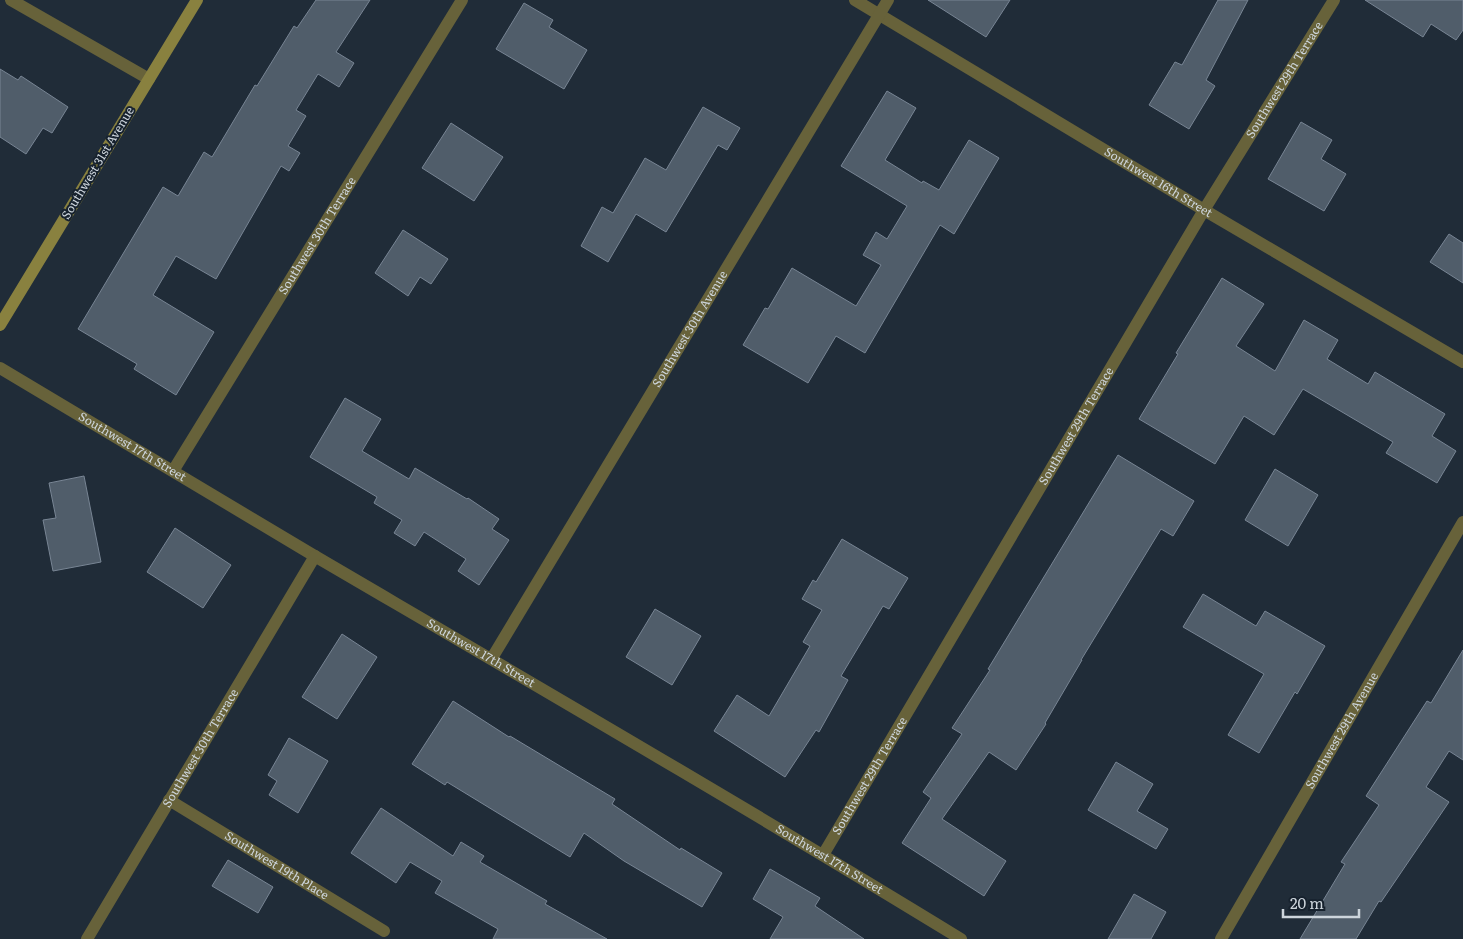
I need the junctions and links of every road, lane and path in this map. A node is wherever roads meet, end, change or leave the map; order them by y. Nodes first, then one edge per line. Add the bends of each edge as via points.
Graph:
1 (11, 0) edge
2 (197, 0) edge
3 (462, 0) edge
4 (855, 0) edge
5 (888, 0) edge
6 (1334, 0) edge
7 (879, 14) junction
8 (149, 79) junction
9 (1204, 210) junction
10 (0, 325) edge
11 (1463, 362) edge
12 (0, 368) edge
13 (173, 471) junction
14 (1463, 522) edge
15 (315, 556) junction
16 (492, 658) junction
17 (170, 800) junction
18 (823, 855) junction
19 (384, 931) dead end
20 (87, 939) edge
21 (960, 939) edge
22 (1221, 939) edge

1 - 8 street
2 - 8 street, Southwest 31st Avenue
3 - 13 street, Southwest 30th Terrace
4 - 7 street, Southwest 16th Street
5 - 7 street, Southwest 30th Avenue
6 - 9 street, Southwest 29th Terrace
7 - 9 street, Southwest 16th Street
7 - 16 street, Southwest 30th Avenue
8 - 10 street, Southwest 31st Avenue
9 - 11 street, Southwest 16th Street
9 - 18 street, Southwest 29th Terrace
12 - 13 street, Southwest 17th Street
13 - 15 street, Southwest 17th Street
14 - 22 street, Southwest 29th Avenue
15 - 16 street, Southwest 17th Street
15 - 17 street, Southwest 30th Terrace
16 - 18 street, Southwest 17th Street
17 - 19 street, Southwest 19th Place
17 - 20 street, Southwest 30th Terrace
18 - 21 street, Southwest 17th Street

